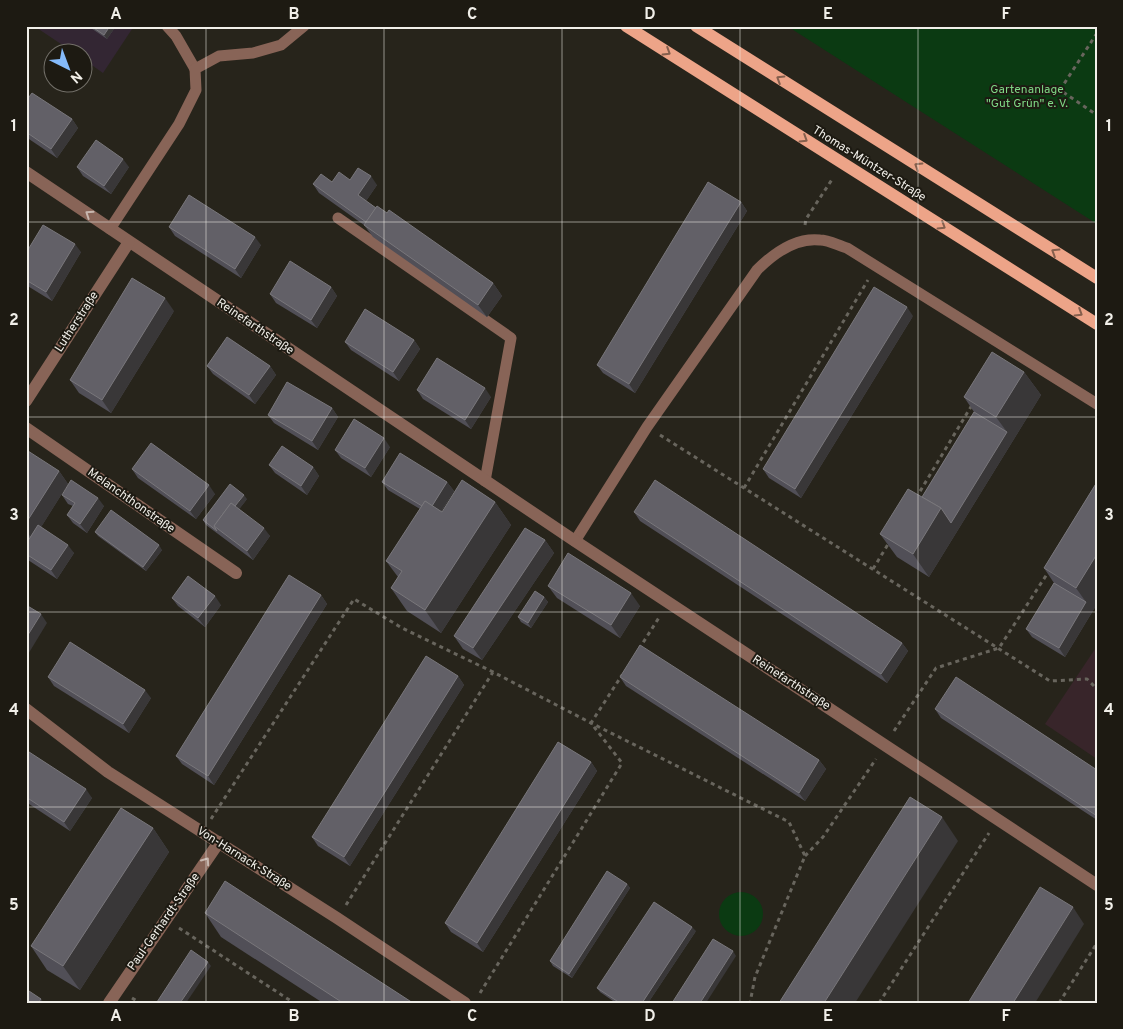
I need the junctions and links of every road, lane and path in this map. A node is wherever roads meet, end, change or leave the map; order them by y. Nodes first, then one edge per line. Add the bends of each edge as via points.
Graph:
1 (167, 26) edge
2 (304, 26) edge
3 (626, 26) edge
4 (696, 26) edge
5 (709, 30) edge
6 (1097, 33) edge
7 (195, 69) junction
8 (1097, 115) edge
9 (26, 172) edge
10 (833, 178) dead end
11 (338, 218) dead end
12 (110, 229) junction
13 (129, 242) junction
14 (802, 242) junction
15 (876, 266) junction
16 (1097, 278) edge
17 (1097, 324) edge
18 (976, 399) edge
19 (26, 401) edge
20 (1097, 404) edge
21 (647, 426) junction
22 (26, 428) edge
23 (486, 481) junction
24 (744, 488) junction
25 (914, 501) edge
26 (893, 535) edge
27 (575, 541) junction
28 (1050, 568) edge
29 (873, 569) junction
30 (236, 574) dead end
31 (669, 603) junction
32 (999, 648) junction
33 (638, 651) edge
34 (627, 667) edge
35 (494, 672) junction
36 (1097, 688) edge
37 (26, 709) edge
38 (591, 723) junction
39 (885, 746) junction
40 (998, 820) junction
41 (202, 832) junction
42 (219, 842) junction
43 (805, 856) junction
44 (1097, 885) edge
45 (337, 918) junction
46 (165, 919) junction
47 (1097, 944) edge
48 (478, 997) dead end
49 (109, 1003) edge
50 (294, 1003) edge
51 (465, 1003) edge
52 (750, 1003) edge
53 (879, 1003) edge
54 (1060, 1003) edge

1 - 7 lane
2 - 7 lane via 281,45 253,53 219,56
3 -> 17 main road, Thomas-Müntzer-Straße
4 - 5 main road, Thomas-Müntzer-Straße
16 -> 5 main road, Thomas-Müntzer-Straße
6 - 8 path via 1060,90
7 - 12 lane via 196,90 179,124
12 -> 9 street, Reinefarthstraße
10 - 14 path via 806,219
11 - 23 lane via 511,338
12 - 13 street, Reinefarthstraße
13 - 19 street, Lutherstraße
13 - 23 street, Reinefarthstraße
14 - 15 lane via 820,240 847,248
14 - 21 lane via 772,254 757,270
15 - 20 lane
15 - 24 path
18 - 25 path
21 - 24 path
21 - 27 lane
22 - 30 street, Melanchthonstraße
23 - 27 street, Reinefarthstraße
24 - 29 path
26 - 29 path
27 - 31 street, Reinefarthstraße
28 - 32 path
29 - 32 path
31 - 33 path
31 - 39 street, Reinefarthstraße
32 - 36 path via 1050,681 1087,679
32 - 39 path via 936,668
34 - 38 path
35 - 38 path
35 - 41 path via 402,628 354,599
35 - 45 path
37 - 41 street, Von-Harnack-Straße via 108,772
38 - 43 path via 789,822
38 - 48 path via 622,763
39 - 40 street, Reinefarthstraße
39 - 43 path via 823,837
40 - 44 street, Reinefarthstraße
40 - 53 path
41 - 42 street, Von-Harnack-Straße
42 - 45 street, Von-Harnack-Straße
46 -> 42 street, Paul-Gerhardt-Straße
43 - 52 path via 755,977
45 - 51 street, Von-Harnack-Straße
46 - 49 street, Paul-Gerhardt-Straße
46 - 50 path
47 - 54 path

